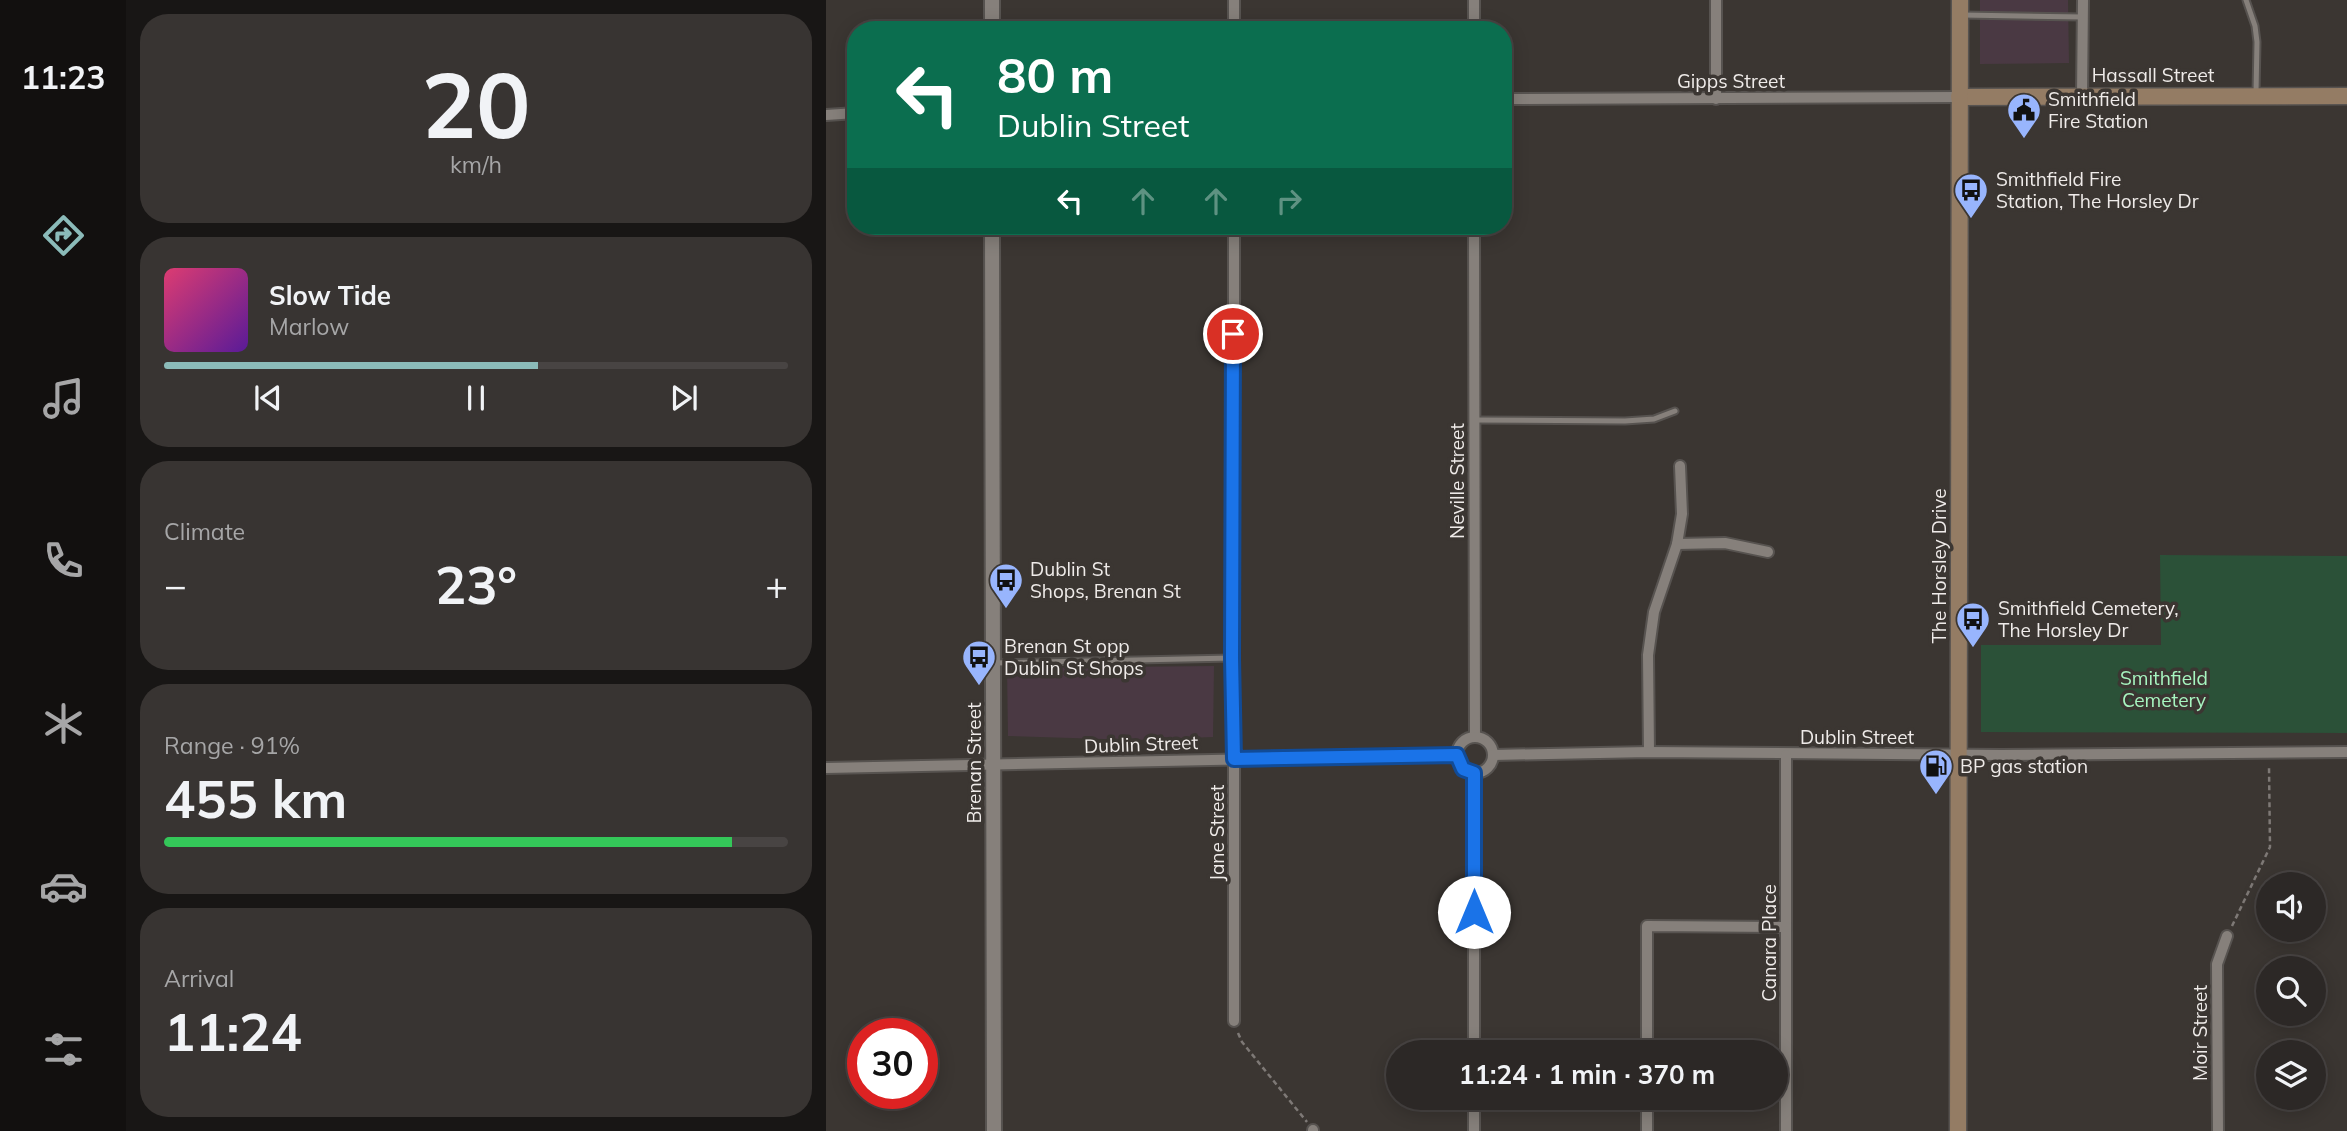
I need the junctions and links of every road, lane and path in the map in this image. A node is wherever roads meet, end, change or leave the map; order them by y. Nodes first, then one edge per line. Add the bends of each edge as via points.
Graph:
1 (992, 0) edge
2 (1234, 0) edge
3 (1474, 0) edge
4 (1716, 0) edge
5 (2083, 0) edge
6 (2246, 0) edge
7 (1960, 8) edge
8 (2083, 17) junction
9 (992, 21) edge
10 (1234, 21) edge
11 (1474, 21) edge
12 (2082, 96) junction
13 (2256, 96) junction
14 (2347, 96) edge
15 (1959, 97) junction
16 (1512, 99) edge
17 (1716, 99) junction
18 (847, 114) edge
19 (826, 115) edge
20 (992, 235) edge
21 (1234, 235) edge
22 (1474, 235) edge
23 (1675, 411) dead end
24 (1474, 420) junction
25 (1681, 466) dead end
26 (1678, 544) junction
27 (1768, 552) dead end
28 (1232, 658) junction
29 (993, 663) junction
30 (1475, 736) junction
31 (1649, 752) junction
32 (2347, 752) edge
33 (2269, 753) junction
34 (1457, 755) junction
35 (1493, 755) junction
36 (1786, 755) junction
37 (1961, 755) junction
38 (1234, 759) junction
39 (994, 766) junction
40 (826, 768) edge
41 (1474, 773) junction
42 (1786, 927) junction
43 (2227, 936) joint
44 (1234, 1021) joint
45 (1474, 1040) edge
46 (1647, 1040) edge
47 (1474, 1110) edge
48 (1647, 1110) edge
49 (995, 1131) edge
50 (1311, 1131) edge
51 (1474, 1131) edge
52 (1647, 1131) edge
53 (1786, 1131) edge
54 (1958, 1131) edge
55 (2218, 1131) edge

1 - 9 street
2 - 10 street
3 - 11 street
4 - 17 street
5 - 8 street
6 - 13 lane via 2257,42
7 - 8 lane
7 - 15 main road, The Horsley Drive
8 - 12 street
12 - 13 main road, Hassall Street
12 - 15 main road, Hassall Street
13 - 14 main road, Hassall Street
15 - 17 street, Gipps Street
15 - 37 main road, The Horsley Drive
16 - 17 street, Gipps Street
18 - 19 street
20 - 29 street, Brenan Street
21 - 28 street, Jane Street
22 - 24 street, Neville Street
23 - 24 lane via 1654,419 1625,421
24 - 30 street, Neville Street
25 - 26 street
26 - 27 street via 1726,543
26 - 31 street via 1654,612
28 - 29 lane
28 - 38 street, Jane Street
29 - 39 street, Brenan Street
30 - 34 street via 1466,738
30 - 35 street via 1487,741
31 - 35 street, Dublin Street
31 - 36 street, Dublin Street
32 - 33 street, Dublin Street
33 - 37 street, Dublin Street
33 - 43 path via 2270,847
34 - 38 street, Dublin Street
34 - 41 street via 1463,769
35 - 41 street via 1486,769
36 - 37 street, Dublin Street
36 - 42 street, Canara Place
37 - 54 main road, The Horsley Drive
38 - 39 street, Dublin Street
38 - 44 street, Jane Street
39 - 40 street, Dublin Street
39 - 49 street, Brenan Street
41 - 45 street
42 - 46 street via 1647,926
42 - 53 street, Canara Place
43 - 55 street, Moir Street via 2217,964
44 - 50 path via 1242,1042
47 - 51 street
48 - 52 street

